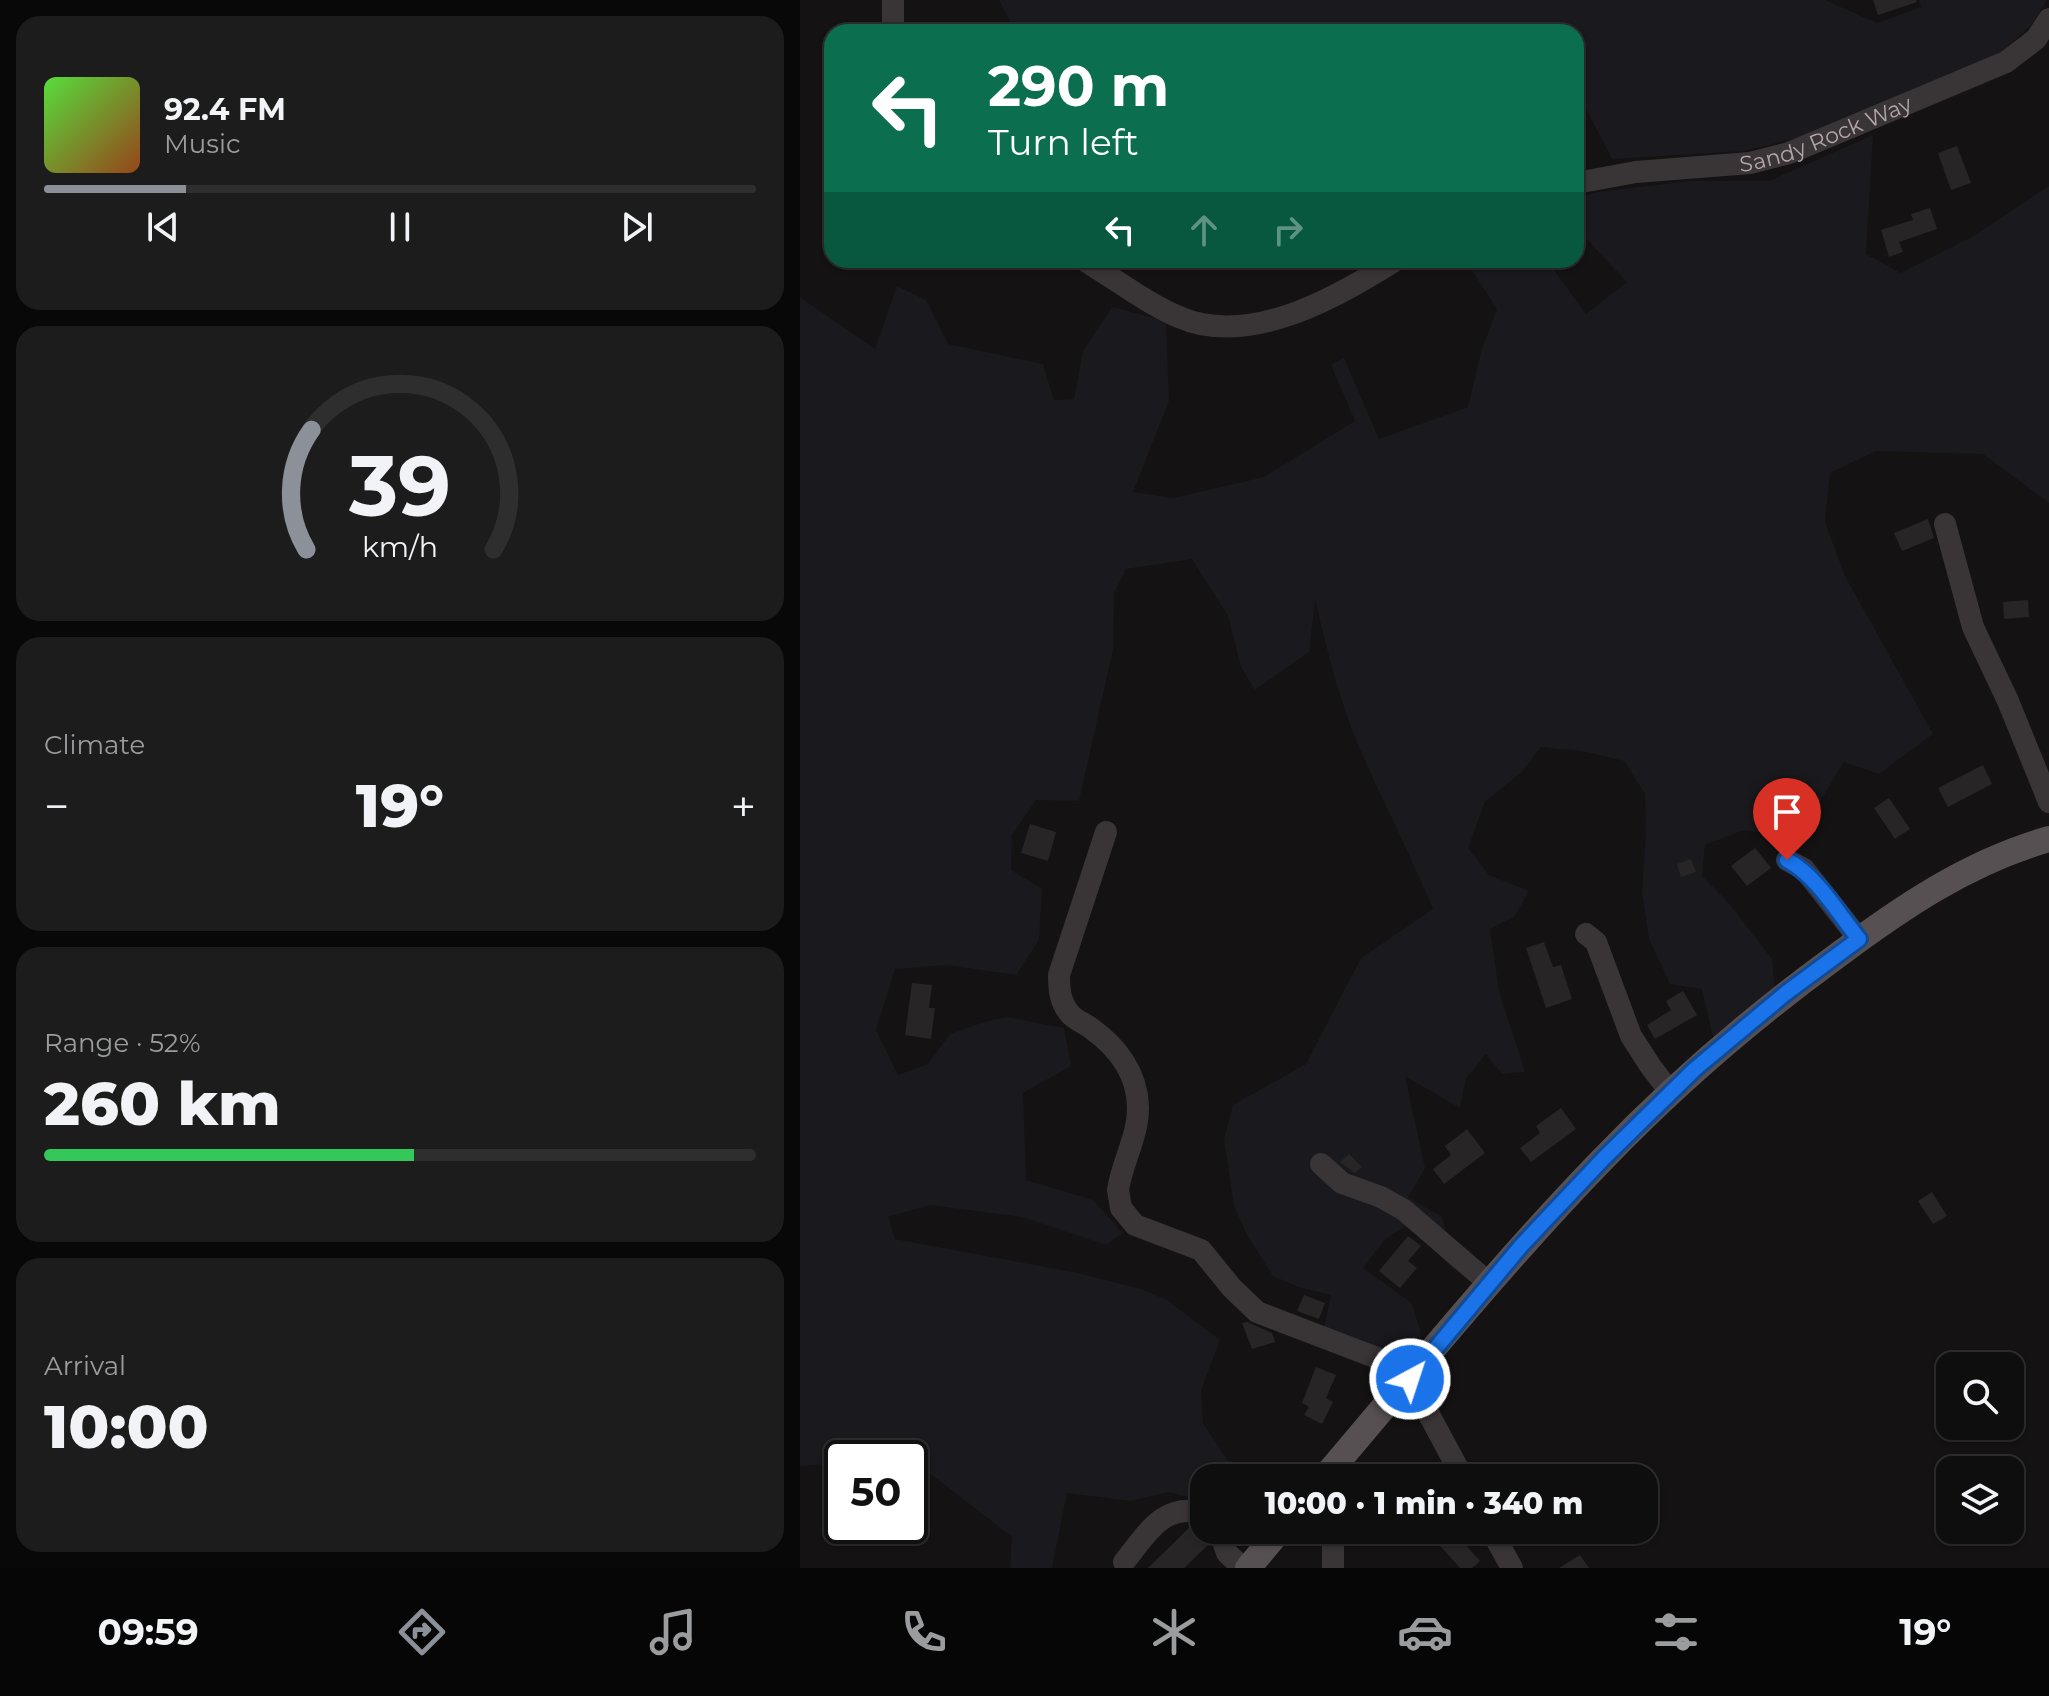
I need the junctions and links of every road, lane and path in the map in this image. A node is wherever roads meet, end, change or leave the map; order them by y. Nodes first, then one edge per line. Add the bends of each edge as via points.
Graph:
1 (893, 0) edge
2 (2049, 19) edge
3 (893, 24) edge
4 (1584, 182) edge
5 (1097, 268) edge
6 (1384, 268) edge
7 (1945, 524) dead end
8 (2049, 802) edge
9 (1106, 832) dead end
10 (2049, 839) edge
11 (1787, 860) dead end
12 (1586, 934) dead end
13 (1859, 939) junction
14 (1671, 1093) junction
15 (1321, 1164) dead end
16 (1490, 1284) junction
17 (1410, 1379) junction
18 (1339, 1464) edge
19 (1456, 1464) edge
20 (1190, 1510) edge
21 (1224, 1544) edge
22 (1267, 1544) edge
23 (1333, 1544) edge
24 (1499, 1544) edge
25 (1124, 1562) dead end
26 (1246, 1568) edge
27 (1333, 1568) edge
28 (1512, 1568) edge

1 - 3 street
2 - 4 street, Sandy Rock Way via 2036,39 2006,62 1789,153 1750,163
5 - 6 street via 1179,317 1227,327 1291,314 1348,291
7 - 8 street via 1973,627
9 - 17 street via 1059,975 1059,992 1072,1016 1115,1047 1135,1088 1137,1121 1118,1190 1125,1216 1149,1232 1201,1250 1257,1312 1388,1360
10 - 13 main road via 1963,872
11 - 13 street via 1804,869
12 - 14 street via 1596,942 1631,1036
13 - 14 main road via 1786,993
14 - 16 main road
15 - 16 street via 1342,1183 1404,1210
16 - 17 main road
17 - 18 main road
17 - 19 street
20 - 25 street via 1159,1520
21 - 26 street
22 - 26 main road
23 - 27 street
24 - 28 street

